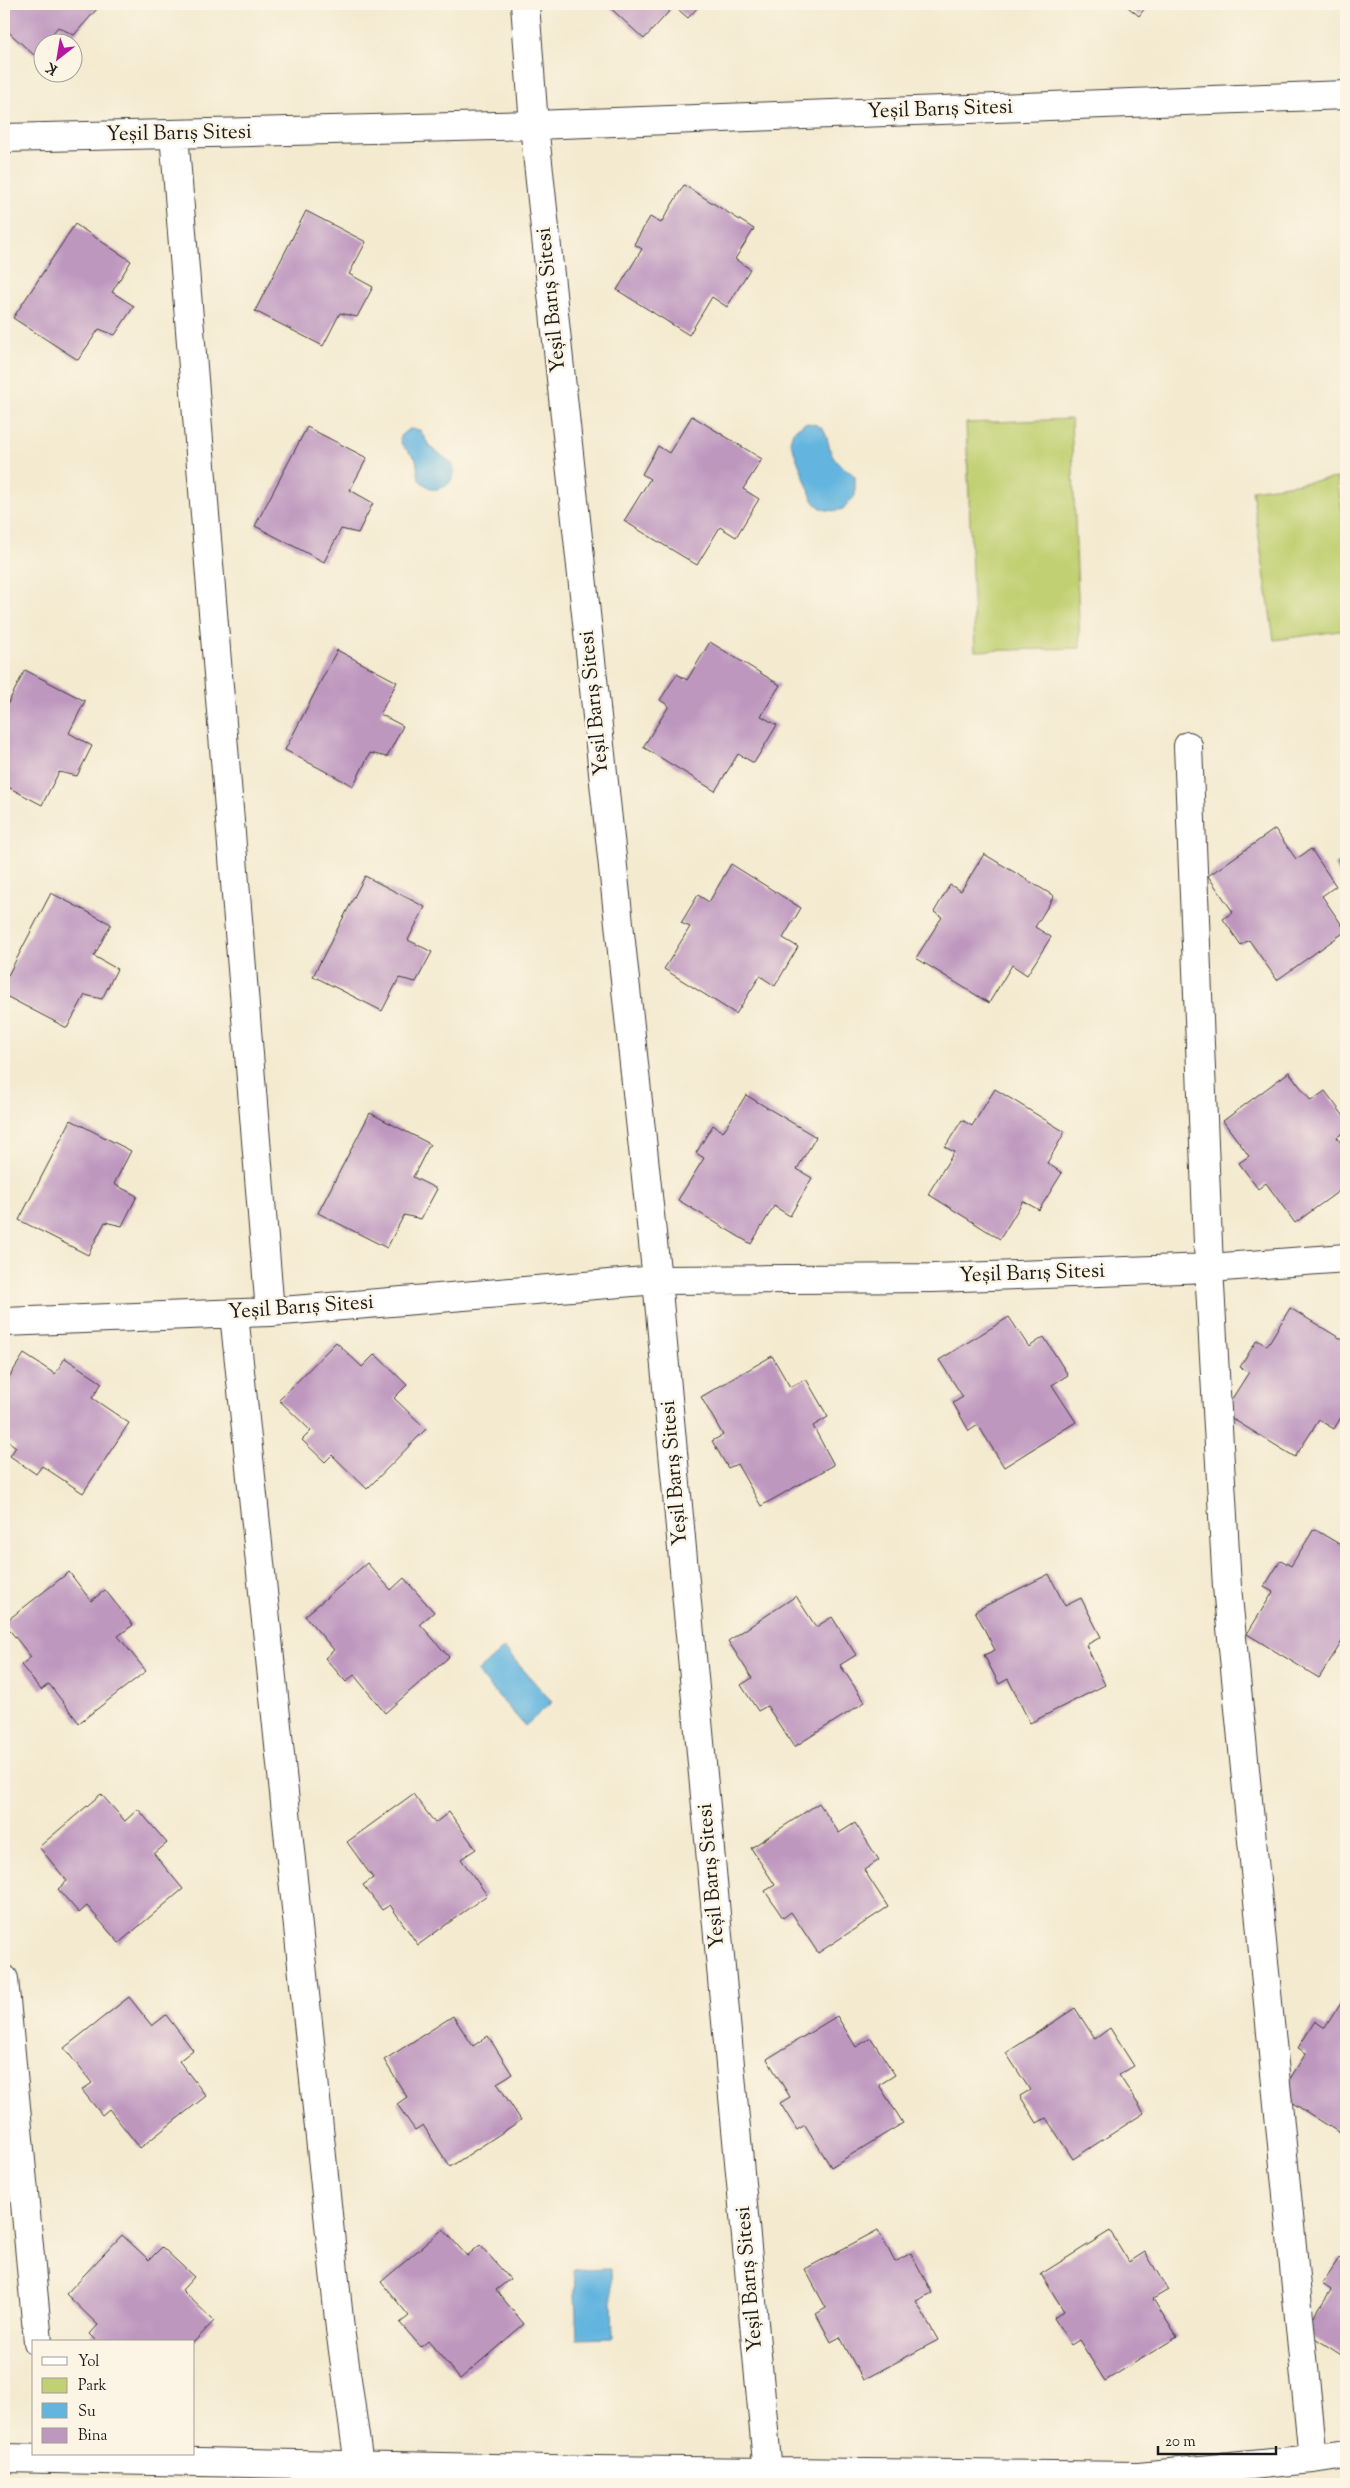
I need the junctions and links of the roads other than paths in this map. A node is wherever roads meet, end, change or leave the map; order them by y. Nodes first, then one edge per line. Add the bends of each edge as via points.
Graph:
1 (525, 4) edge
2 (1346, 95) edge
3 (534, 125) junction
4 (174, 134) junction
5 (4, 138) edge
6 (1188, 746) dead end
7 (1346, 1258) edge
8 (1209, 1268) junction
9 (657, 1280) junction
10 (270, 1312) junction
11 (234, 1314) junction
12 (4, 1322) edge
13 (4, 1979) edge
14 (38, 2340) edge
15 (1346, 2454) edge
16 (49, 2457) edge
17 (4, 2458) edge
18 (1313, 2459) junction
19 (359, 2465) junction
20 (768, 2478) edge
21 (1139, 2480) edge

1 - 3 street, Yeşil Barış Sitesi
2 - 3 street, Yeşil Barış Sitesi
3 - 4 street, Yeşil Barış Sitesi
3 - 9 street, Yeşil Barış Sitesi
4 - 5 street, Yeşil Barış Sitesi
4 - 10 street
6 - 8 street
7 - 8 street, Yeşil Barış Sitesi
8 - 9 street, Yeşil Barış Sitesi via 934,1278
8 - 18 street via 1227,1588
9 - 10 street, Yeşil Barış Sitesi
9 - 20 street, Yeşil Barış Sitesi
10 - 11 street, Yeşil Barış Sitesi
11 - 12 street, Yeşil Barış Sitesi
11 - 19 street via 340,2329
13 - 14 street
15 - 18 street
16 - 17 street
16 - 19 street
18 - 21 street
19 - 20 street
20 - 21 street

